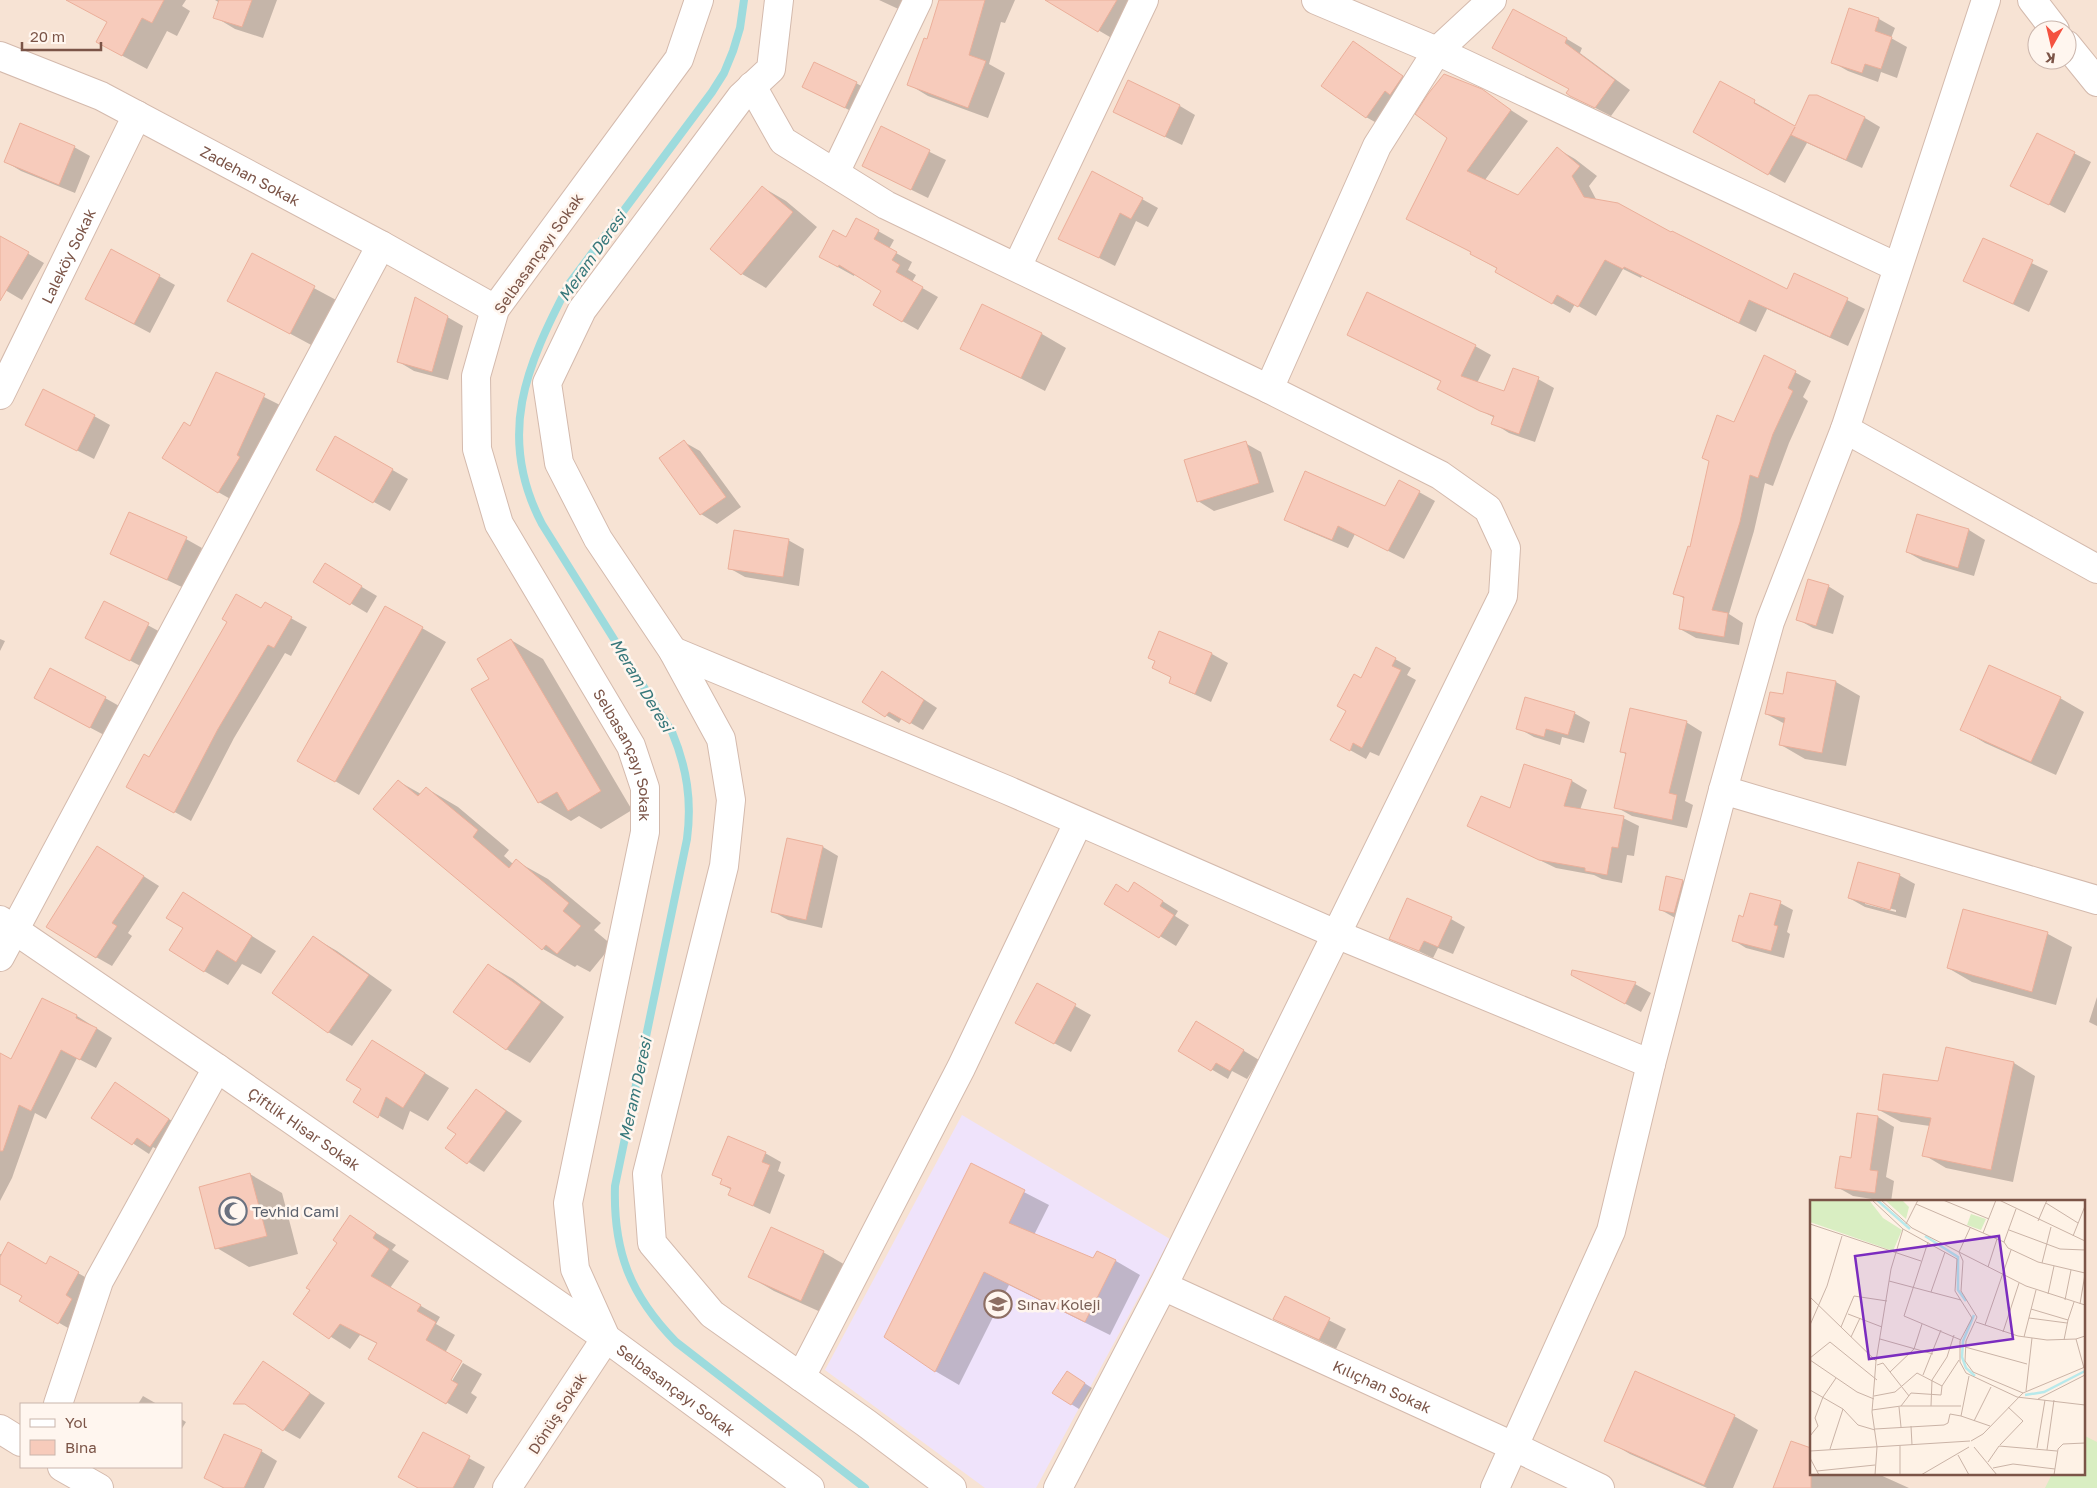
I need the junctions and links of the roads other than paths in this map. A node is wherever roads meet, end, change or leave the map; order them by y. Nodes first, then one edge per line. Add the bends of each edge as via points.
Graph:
1 (698, 0) edge
2 (779, 0) edge
3 (918, 0) edge
4 (1144, 0) edge
5 (1316, 0) edge
6 (1492, 0) edge
7 (1986, 0) edge
8 (2032, 0) edge
9 (2047, 20) edge
10 (1437, 51) junction
11 (0, 56) edge
12 (2077, 57) edge
13 (2097, 82) edge
14 (752, 86) junction
15 (137, 115) junction
16 (835, 173) junction
17 (380, 245) junction
18 (1017, 267) junction
19 (1897, 267) junction
20 (495, 309) junction
21 (1269, 389) junction
22 (0, 395) edge
23 (1845, 429) junction
24 (2097, 569) edge
25 (673, 650) junction
26 (1723, 790) junction
27 (1078, 823) junction
28 (2097, 900) edge
29 (7, 925) edge
30 (1336, 934) junction
31 (0, 957) edge
32 (1651, 1064) junction
33 (217, 1068) junction
34 (1163, 1286) junction
35 (606, 1338) junction
36 (801, 1377) junction
37 (58, 1403) edge
38 (0, 1429) edge
39 (20, 1441) edge
40 (1515, 1447) junction
41 (64, 1468) edge
42 (99, 1488) edge
43 (507, 1488) edge
44 (810, 1488) edge
45 (952, 1488) edge
46 (1058, 1488) edge
47 (1495, 1488) edge
48 (1600, 1488) edge

1 - 20 street, Selbasançayı Sokak via 679,59
2 - 14 street via 771,68
3 - 16 street
4 - 18 street
5 - 10 street
6 - 10 street
7 - 19 street
8 - 9 street
10 - 19 street
10 - 21 street via 1377,146
11 - 15 street, Zadehan Sokak via 101,96
12 - 13 street
14 - 16 street via 782,141
14 - 25 street via 582,310 547,383 559,463 598,539
15 - 17 street, Zadehan Sokak
15 - 22 street, Laleköy Sokak
16 - 18 street via 886,205
17 - 20 street, Zadehan Sokak
17 - 29 street
18 - 21 street
19 - 23 street
20 - 35 street, Selbasançayı Sokak via 476,376 477,449 499,524 631,746 645,788 645,832 568,1203 575,1269
21 - 30 street via 1440,475 1488,509 1506,548 1503,596
23 - 24 street
23 - 26 street via 1770,622
25 - 27 street
25 - 36 street via 721,739 731,800 724,866 647,1174 652,1243 712,1314
26 - 28 street
26 - 32 street
27 - 30 street
27 - 36 street via 961,1068
29 - 31 street
29 - 33 street, Çiftlik Hisar Sokak
30 - 32 street
30 - 34 street
32 - 40 street via 1611,1231
33 - 35 street, Çiftlik Hisar Sokak
33 - 37 street via 99,1281
34 - 40 street, Kılıçhan Sokak
34 - 46 street
35 - 43 street, Dönüş Sokak
35 - 44 street, Selbasançayı Sokak
36 - 45 street
38 - 39 street
40 - 47 street
40 - 48 street, Kılıçhan Sokak
41 - 42 street

